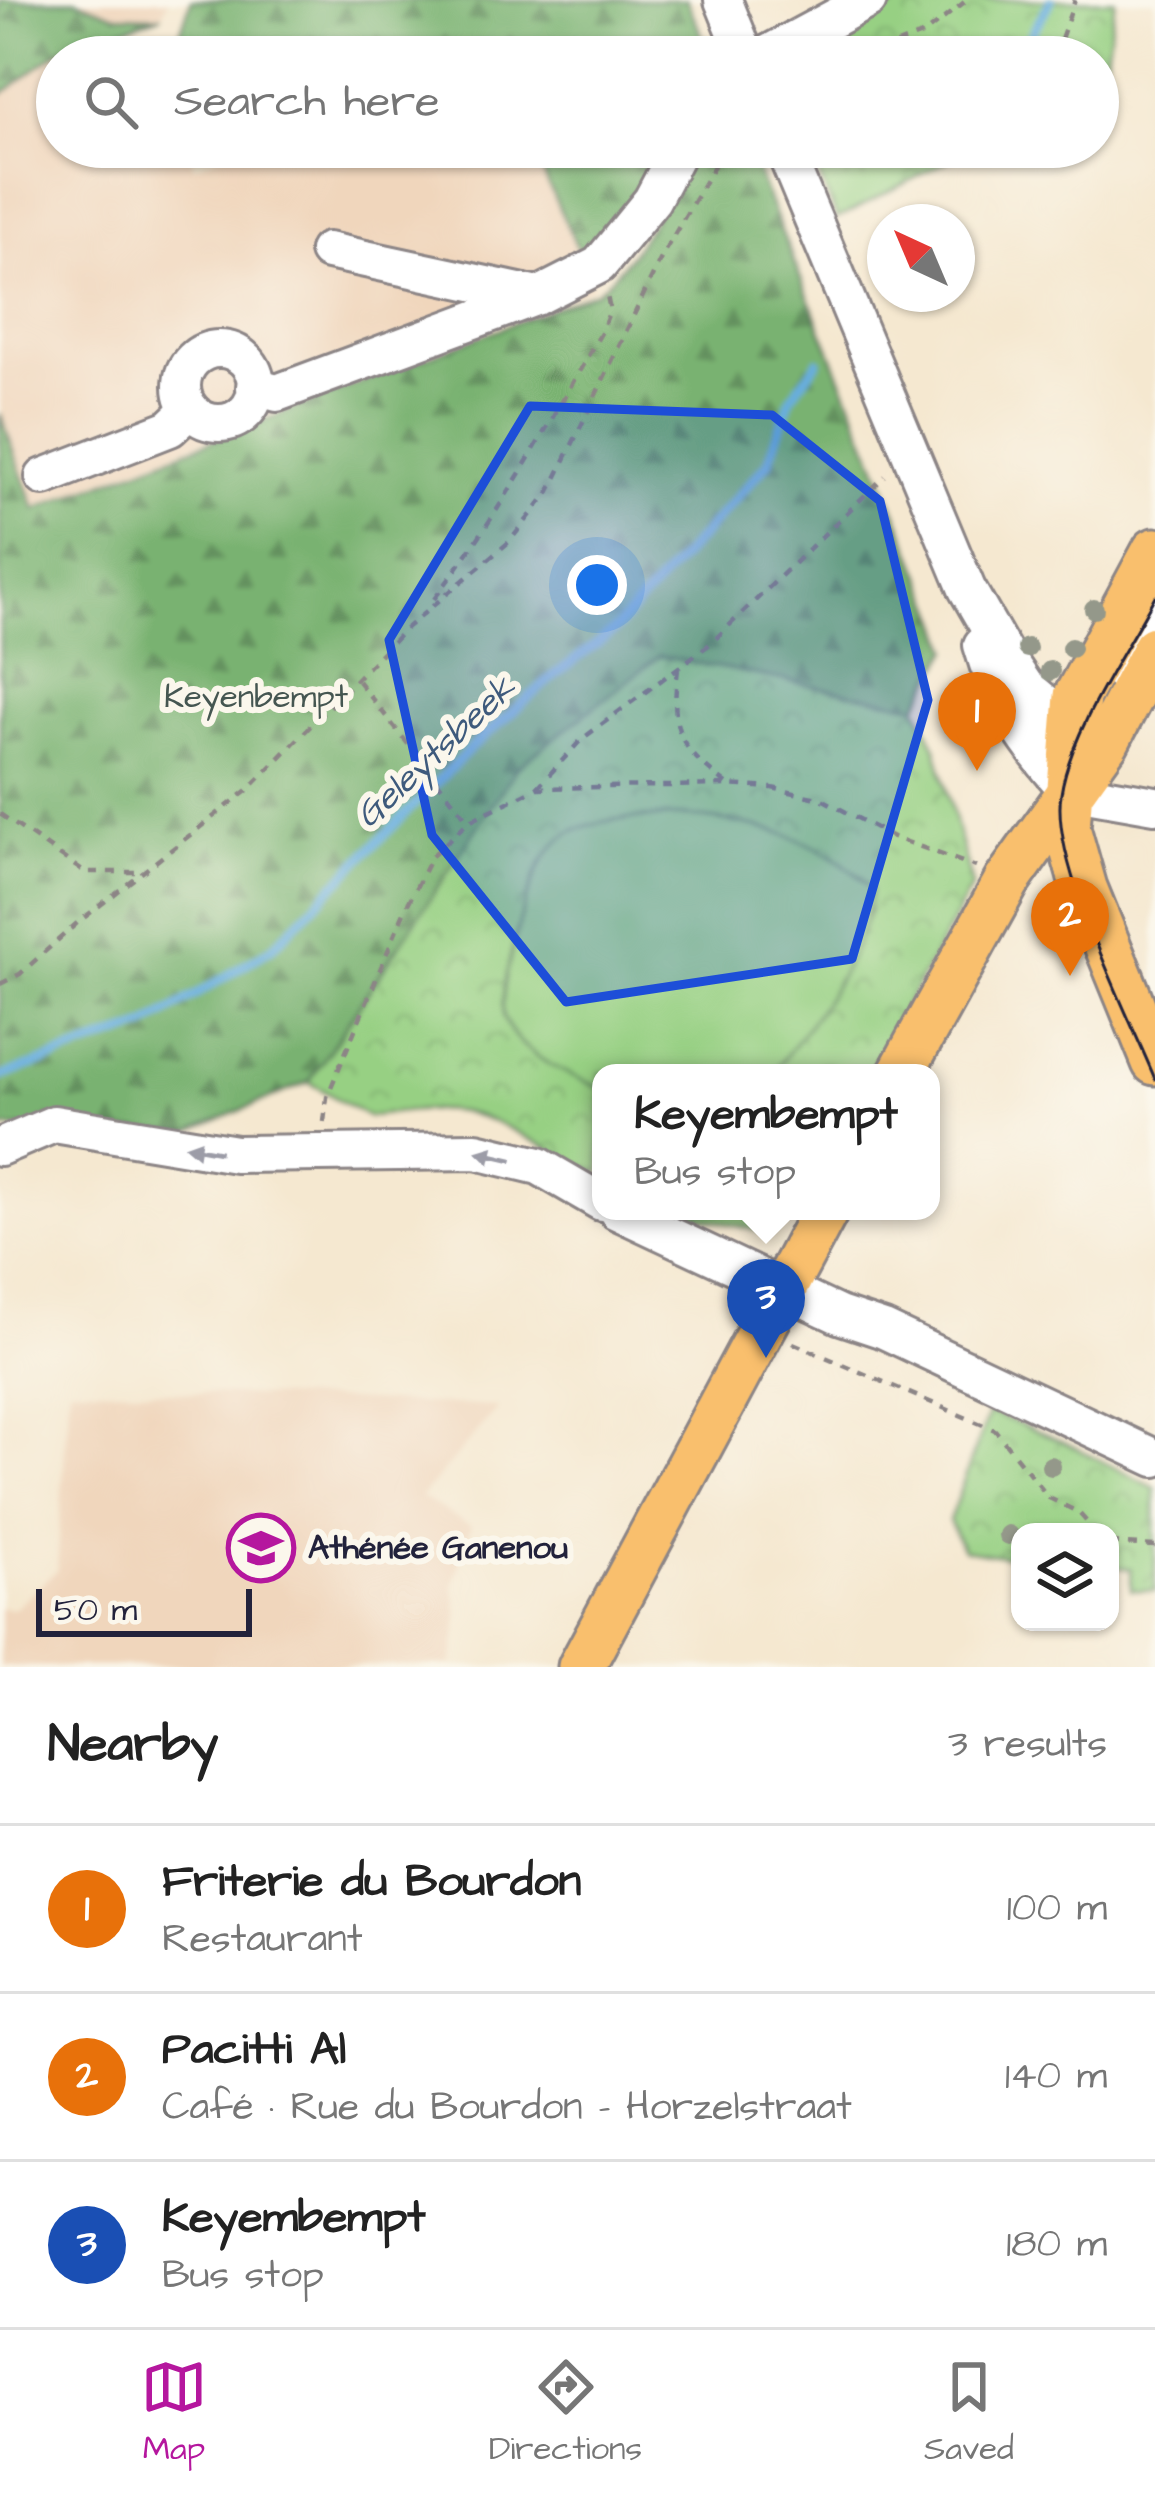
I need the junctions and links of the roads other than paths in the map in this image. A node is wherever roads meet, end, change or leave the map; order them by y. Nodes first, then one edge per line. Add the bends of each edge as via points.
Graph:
1 (723, 0) edge
2 (868, 0) edge
3 (738, 36) edge
4 (801, 36) edge
5 (669, 168) edge
6 (792, 168) edge
7 (328, 251) dead end
8 (538, 296) junction
9 (255, 388) junction
10 (190, 409) junction
11 (44, 477) dead end
12 (1155, 551) edge
13 (967, 589) junction
14 (1155, 609) edge
15 (1155, 649) edge
16 (1143, 694) edge
17 (1061, 699) junction
18 (1069, 790) junction
19 (1154, 806) edge
20 (1155, 1062) edge
21 (906, 1064) edge
22 (0, 1147) edge
23 (592, 1197) edge
24 (636, 1220) edge
25 (821, 1220) edge
26 (784, 1290) junction
27 (1155, 1458) edge
28 (581, 1667) edge

1 - 3 street
2 - 4 street
5 - 8 street via 599,265
6 - 13 street
7 - 8 street
8 - 9 street via 278,393
9 - 10 street via 233,420 208,422
9 - 10 street via 236,354 194,340 182,386
10 - 11 street via 170,428
12 - 17 main road
13 - 17 street via 1025,686
13 - 18 street via 992,680 1023,739
14 - 18 street via 1084,742
15 - 16 main road
16 - 18 main road
17 - 18 main road
18 - 19 street
18 - 20 main road via 1070,845
18 - 21 main road via 1006,881
23 -> 22 street via 539,1166 476,1151 236,1154 54,1124
24 - 26 street
25 - 26 main road
26 - 27 street
26 - 28 main road

